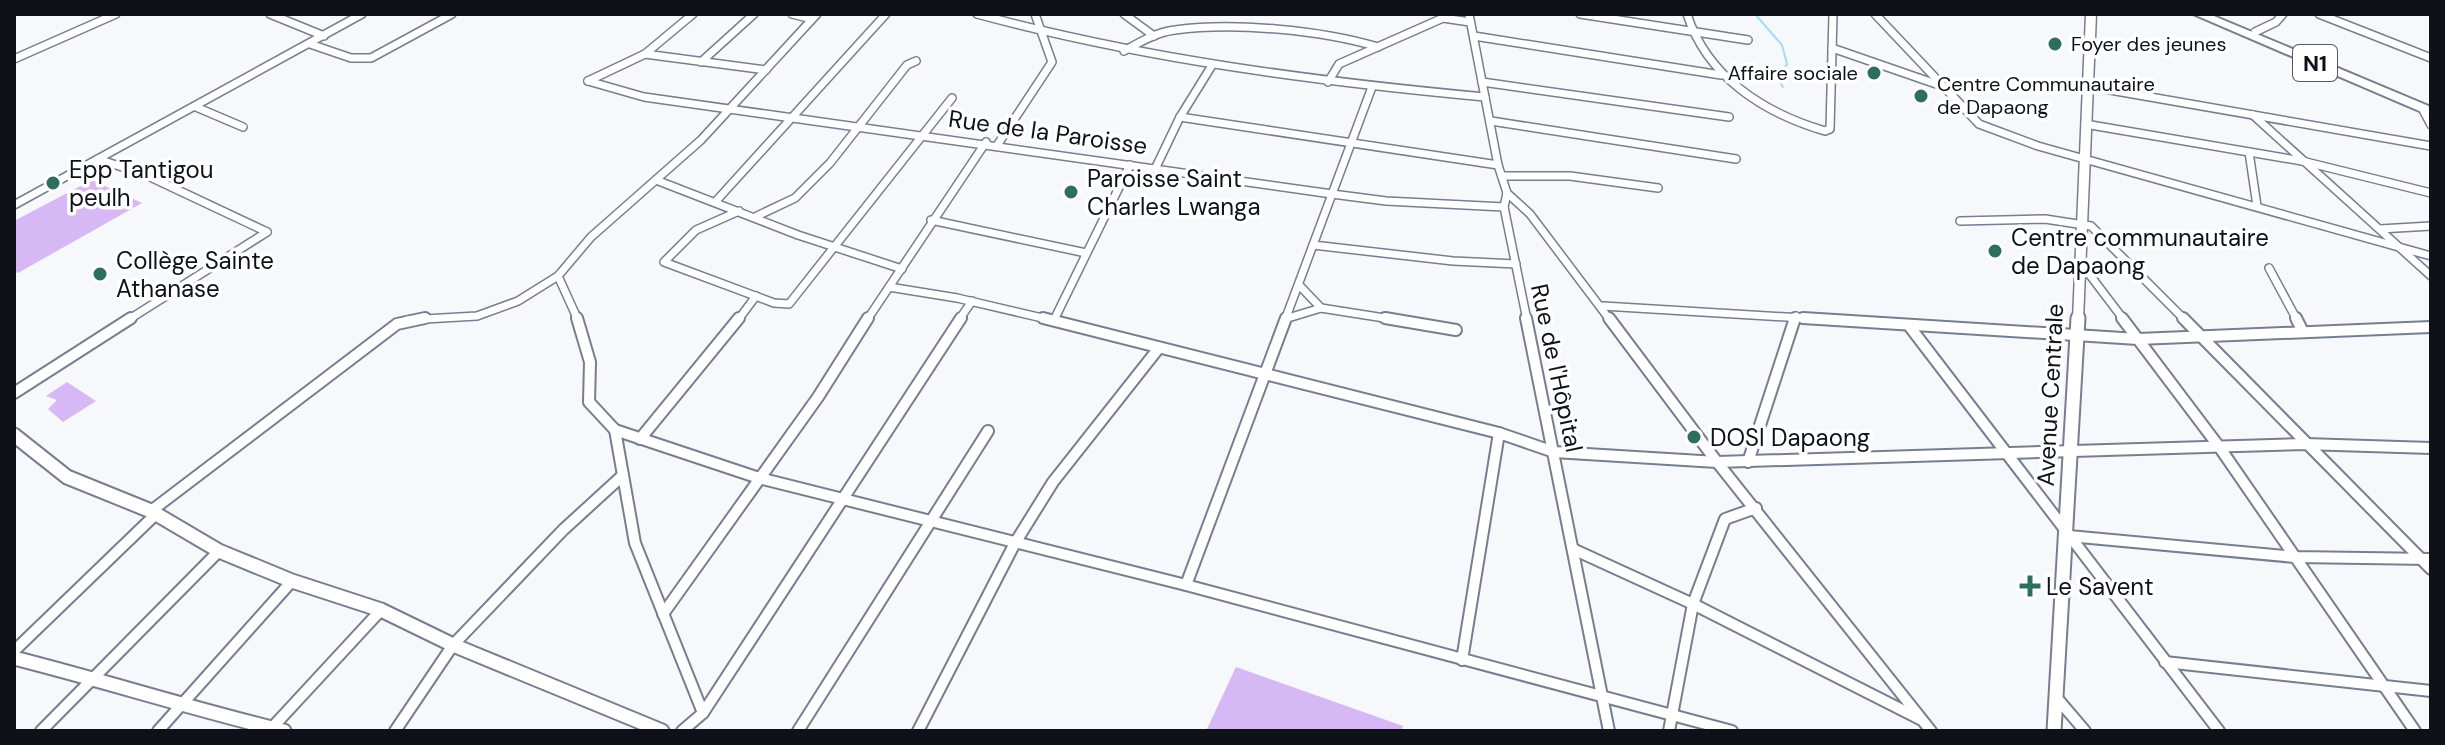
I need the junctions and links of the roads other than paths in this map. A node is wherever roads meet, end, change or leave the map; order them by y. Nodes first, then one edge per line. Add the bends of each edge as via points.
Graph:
1 (116, 14) edge
2 (270, 14) edge
3 (362, 14) edge
4 (452, 14) edge
5 (693, 14) edge
6 (754, 14) edge
7 (792, 14) edge
8 (886, 14) edge
9 (977, 14) edge
10 (1008, 14) edge
11 (1035, 14) edge
12 (1124, 14) edge
13 (1580, 14) edge
14 (1687, 14) edge
15 (1833, 14) edge
16 (1875, 14) edge
17 (2091, 14) edge
18 (2199, 14) edge
19 (2212, 14) edge
20 (2283, 14) edge
21 (2319, 14) edge
22 (815, 16) edge
23 (1444, 16) edge
24 (1470, 18) edge
25 (1000, 21) junction
26 (1690, 30) junction
27 (1039, 32) junction
28 (2255, 32) junction
29 (324, 36) junction
30 (1154, 36) junction
31 (1474, 36) junction
32 (1748, 40) dead end
33 (310, 44) junction
34 (1378, 47) junction
35 (1832, 48) junction
36 (2286, 48) junction
37 (1123, 51) junction
38 (645, 54) junction
39 (2431, 58) edge
40 (14, 59) edge
41 (916, 61) dead end
42 (701, 62) junction
43 (1211, 67) junction
44 (766, 70) junction
45 (1721, 75) junction
46 (1328, 82) junction
47 (1482, 82) junction
48 (2087, 86) junction
49 (1372, 87) junction
50 (1948, 88) junction
51 (1485, 97) junction
52 (952, 98) dead end
53 (196, 107) junction
54 (731, 108) junction
55 (2428, 109) edge
56 (2253, 115) junction
57 (791, 116) junction
58 (1180, 117) junction
59 (1729, 117) dead end
60 (1491, 121) junction
61 (2085, 124) junction
62 (2431, 125) edge
63 (857, 126) junction
64 (243, 127) dead end
65 (924, 135) junction
66 (986, 142) junction
67 (1352, 143) junction
68 (998, 144) junction
69 (2431, 146) edge
70 (2249, 152) junction
71 (2084, 158) junction
72 (98, 159) junction
73 (1736, 159) dead end
74 (2306, 162) junction
75 (1130, 165) junction
76 (1498, 165) junction
77 (1156, 167) junction
78 (1502, 176) junction
79 (656, 180) junction
80 (1658, 188) dead end
81 (1507, 193) junction
82 (2431, 193) edge
83 (1332, 194) junction
84 (717, 200) junction
85 (14, 205) edge
86 (2257, 206) junction
87 (1504, 207) junction
88 (739, 211) junction
89 (757, 216) junction
90 (931, 220) junction
91 (1960, 221) dead end
92 (2081, 223) junction
93 (2431, 226) edge
94 (2380, 229) junction
95 (1313, 245) junction
96 (2399, 247) junction
97 (837, 250) junction
98 (1086, 253) junction
99 (2431, 256) edge
100 (2079, 260) junction
101 (1516, 264) junction
102 (2269, 268) dead end
103 (902, 269) junction
104 (558, 276) junction
105 (2431, 276) edge
106 (1299, 285) junction
107 (889, 287) junction
108 (756, 296) junction
109 (972, 301) junction
110 (1603, 306) junction
111 (1321, 308) junction
112 (1796, 316) junction
113 (1288, 318) junction
114 (1054, 321) junction
115 (1910, 327) junction
116 (2431, 327) edge
117 (1456, 330) dead end
118 (2303, 332) junction
119 (2077, 337) junction
120 (2203, 337) junction
121 (2138, 339) junction
122 (1158, 349) junction
123 (1267, 374) junction
124 (14, 393) edge
125 (615, 430) junction
126 (988, 431) dead end
127 (1499, 433) junction
128 (640, 439) junction
129 (17, 442) edge
130 (2305, 444) junction
131 (2220, 448) junction
132 (2431, 448) edge
133 (2069, 449) junction
134 (1554, 452) junction
135 (2004, 452) junction
136 (1717, 462) junction
137 (1748, 462) junction
138 (621, 477) junction
139 (759, 478) junction
140 (841, 497) junction
141 (1756, 508) junction
142 (153, 513) junction
143 (930, 521) junction
144 (2067, 533) junction
145 (1015, 543) junction
146 (1575, 550) junction
147 (219, 551) junction
148 (2295, 557) junction
149 (2426, 559) edge
150 (2431, 569) edge
151 (292, 581) junction
152 (1186, 585) junction
153 (1693, 604) junction
154 (381, 610) junction
155 (663, 614) junction
156 (453, 645) junction
157 (14, 651) edge
158 (14, 658) edge
159 (1462, 660) junction
160 (2165, 662) junction
161 (94, 678) junction
162 (2382, 685) junction
163 (2431, 691) edge
164 (1601, 695) junction
165 (2055, 697) junction
166 (180, 706) junction
167 (703, 713) junction
168 (1675, 715) junction
169 (1928, 726) edge
170 (275, 730) edge
171 (41, 731) edge
172 (158, 731) edge
173 (395, 731) edge
174 (662, 731) edge
175 (682, 731) edge
176 (798, 731) edge
177 (918, 731) edge
178 (1609, 731) edge
179 (1669, 731) edge
180 (1732, 731) edge
181 (2054, 731) edge
182 (2085, 731) edge
183 (2219, 731) edge
184 (2415, 731) edge

1 - 40 street
2 - 29 street
3 - 29 street
4 - 33 street via 371,58 351,58
5 - 38 street
6 - 42 street
7 - 22 street
8 - 57 street
9 - 25 street
10 - 25 street
11 - 27 street
12 - 30 street
13 - 26 street
14 - 26 street
15 - 35 street
16 - 50 street
17 - 48 main road, Avenue Centrale
18 - 36 highway, N1
19 - 28 highway, N1
20 - 28 street
21 - 39 street
22 - 44 street
23 - 24 street
23 - 34 street
24 - 31 street, Rue de l'Hôpital
25 - 27 street
26 - 32 street
26 - 45 street
27 - 37 street
27 - 68 street via 1051,56 1050,68
28 - 36 highway, N1
29 - 33 street
30 - 34 street via 1180,30 1245,31 1341,37
30 - 37 street
31 - 45 street
31 - 47 street, Rue de l'Hôpital
33 - 53 street
34 - 46 street via 1336,66
35 - 45 street via 1829,131 1776,110
35 - 50 street
36 - 55 highway, N1
37 - 43 street
38 - 42 street
38 - 54 street, Rue de la Paroisse via 588,81 629,94
41 - 63 street
42 - 44 street
43 - 46 street
43 - 58 street
44 - 54 street
46 - 49 street
47 - 51 street, Rue de l'Hôpital
47 - 59 street
48 - 56 street
48 - 61 main road, Avenue Centrale
49 - 51 street
49 - 67 street
50 - 71 street via 1984,128
51 - 60 street, Rue de l'Hôpital
52 - 65 street
53 - 64 street
53 - 72 street
54 - 57 street, Rue de la Paroisse
54 - 79 street
55 - 62 street
56 - 69 street
56 - 74 street
57 - 63 street, Rue de la Paroisse
57 - 84 street
58 - 67 street
58 - 77 street
60 - 73 street
60 - 76 street, Rue de l'Hôpital
61 - 70 street
61 - 71 main road, Avenue Centrale
63 - 65 street, Rue de la Paroisse
63 - 89 street via 795,198
65 - 66 street, Rue de la Paroisse
65 - 97 street
66 - 68 street, Rue de la Paroisse
66 - 90 street
67 - 76 street
67 - 83 street
68 - 75 street, Rue de la Paroisse
70 - 74 street
70 - 86 street
71 - 86 street
71 - 92 main road, Avenue Centrale
72 - 85 street
72 - 124 street via 146,175 267,232
74 - 82 street
74 - 94 street
75 - 77 street, Rue de la Paroisse
75 - 98 street
76 - 78 street, Rue de l'Hôpital
77 - 83 street, Rue de la Paroisse
78 - 80 street via 1570,176
78 - 81 street, Rue de l'Hôpital
79 - 84 street
79 - 104 street via 591,237
81 - 87 street, Rue de l'Hôpital
81 - 110 street
83 - 87 street, Rue de la Paroisse
83 - 95 street
84 - 88 street
86 - 96 street
87 - 101 street, Rue de l'Hôpital
88 - 89 street
88 - 108 street via 696,230 664,262
89 - 97 street
90 - 98 street
90 - 103 street
91 - 92 street
92 - 100 main road, Avenue Centrale
92 - 120 street via 2091,226
93 - 94 street
94 - 96 street
95 - 101 street
95 - 106 street
96 - 99 street
96 - 105 street
97 - 103 street
97 - 108 street via 789,304
98 - 114 street
100 - 119 main road, Avenue Centrale
100 - 121 street
101 - 134 street, Rue de l'Hôpital
102 - 118 street
103 - 107 street
104 - 125 street via 590,362 589,402
104 - 142 street via 518,301 477,316 397,324
106 - 111 street
106 - 113 street
107 - 109 street
107 - 139 street
108 - 128 street
109 - 114 street
109 - 140 street
110 - 112 street
110 - 136 street
111 - 113 street
111 - 117 street
112 - 115 street
112 - 137 street
113 - 123 street
114 - 122 street
115 - 119 street
115 - 135 street
116 - 118 street
118 - 120 street
119 - 121 street
119 - 133 main road, Avenue Centrale
120 - 121 street
120 - 130 street
121 - 131 street
122 - 123 street
122 - 145 street via 1062,471
123 - 127 street
123 - 152 street
125 - 128 street
125 - 138 street
126 - 143 street
127 - 134 street
127 - 159 street
128 - 139 street
129 - 142 main road via 67,477
130 - 131 street
130 - 132 street
130 - 149 street
131 - 133 street
131 - 148 street
133 - 135 street
133 - 144 main road, Avenue Centrale
134 - 136 street
134 - 146 street, Rue de l'Hôpital
135 - 137 street
135 - 144 street
136 - 137 street
136 - 141 street
138 - 155 street via 635,543
138 - 156 street
139 - 140 street
139 - 155 street
140 - 143 street
140 - 167 street
141 - 153 street via 1725,519
141 - 169 street
142 - 147 main road
142 - 157 street
143 - 145 street
143 - 176 street
144 - 148 street
144 - 160 street
144 - 165 main road, Avenue Centrale
145 - 152 street
145 - 177 street
146 - 153 street
146 - 164 street, Rue de l'Hôpital
147 - 151 main road
147 - 161 street
148 - 149 street
148 - 162 street
149 - 150 street
151 - 154 main road
151 - 166 street
152 - 159 street
153 - 168 street
153 - 169 street
154 - 156 main road
154 - 170 street
155 - 167 street
156 - 173 street
156 - 174 main road
158 - 161 main road
159 - 164 street
160 - 162 street
160 - 183 street
161 - 166 main road
161 - 171 street
162 - 163 street
162 - 184 street
164 - 168 street
164 - 178 street, Rue de l'Hôpital
165 - 181 main road, Avenue Centrale
165 - 182 street
166 - 170 main road
166 - 172 street
167 - 175 street
168 - 179 street
168 - 180 street

